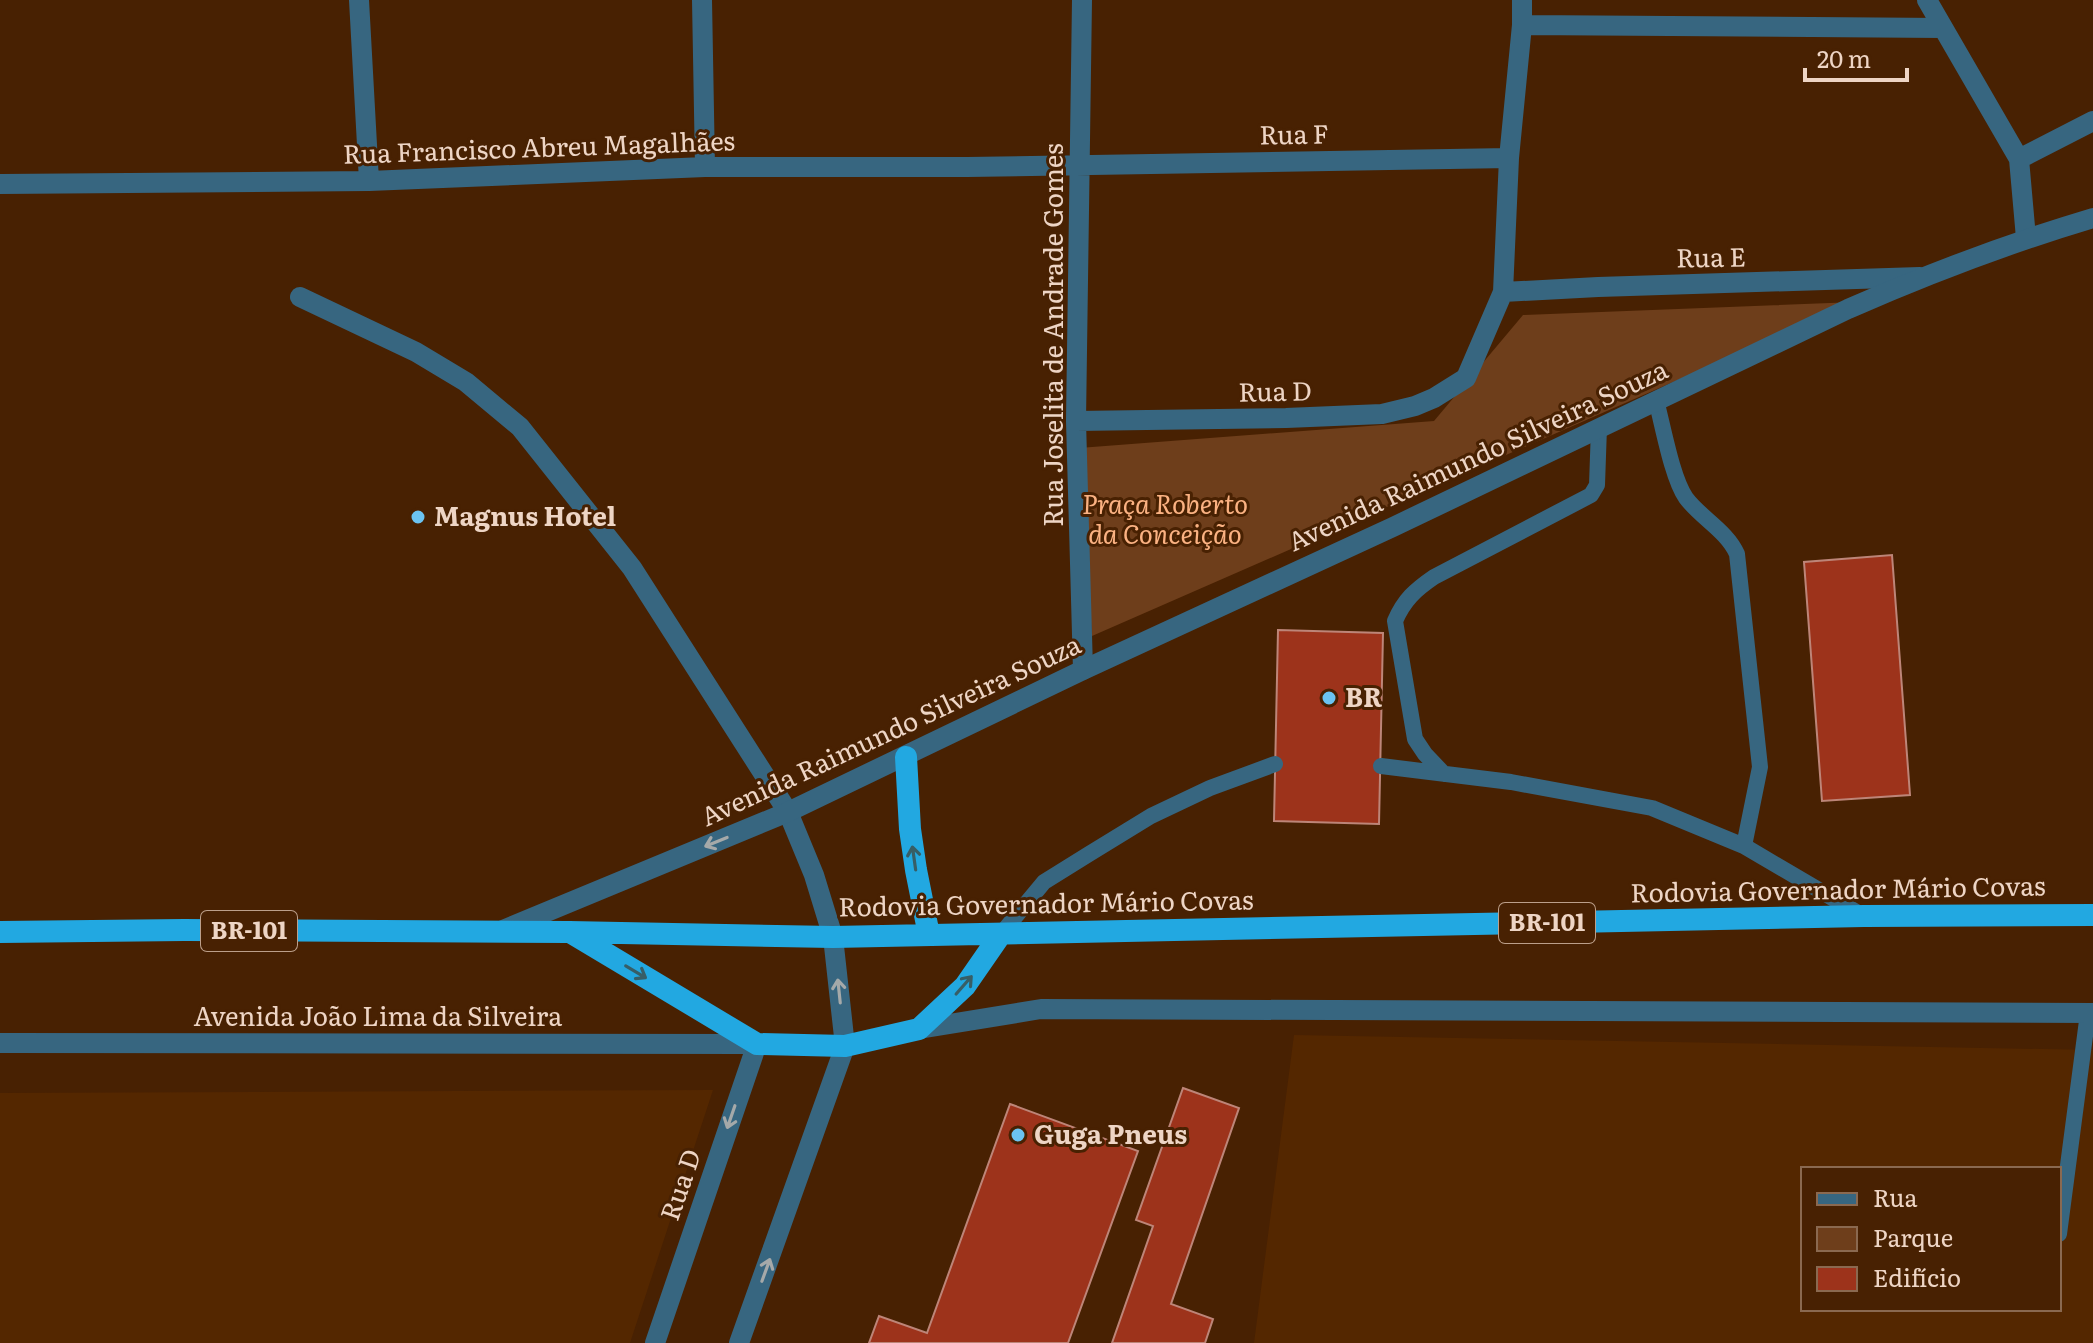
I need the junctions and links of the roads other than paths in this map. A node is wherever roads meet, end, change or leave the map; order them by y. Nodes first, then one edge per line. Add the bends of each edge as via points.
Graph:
1 (359, 0) edge
2 (702, 0) edge
3 (1082, 0) edge
4 (1522, 0) edge
5 (1927, 0) edge
6 (1522, 25) junction
7 (1943, 28) junction
8 (2093, 121) edge
9 (1509, 158) junction
10 (2019, 159) junction
11 (1079, 165) junction
12 (705, 167) junction
13 (369, 181) junction
14 (0, 184) edge
15 (2093, 218) edge
16 (2026, 238) junction
17 (1920, 277) junction
18 (1503, 292) junction
19 (300, 297) dead end
20 (1656, 400) junction
21 (1076, 421) junction
22 (1599, 427) junction
23 (1083, 670) junction
24 (906, 757) junction
25 (1275, 764) dead end
26 (1381, 766) dead end
27 (1444, 774) junction
28 (788, 812) junction
29 (1744, 846) junction
30 (2093, 915) edge
31 (1864, 916) junction
32 (0, 932) edge
33 (569, 932) junction
34 (497, 933) junction
35 (1001, 934) junction
36 (929, 935) junction
37 (833, 937) junction
38 (2090, 1013) edge
39 (919, 1029) junction
40 (0, 1043) edge
41 (757, 1044) junction
42 (845, 1046) junction
43 (2061, 1220) edge
44 (655, 1343) edge
45 (739, 1343) edge

1 - 13 street
2 - 12 street
3 - 11 street, Rua Joselita de Andrade Gomes
4 - 6 street
5 - 7 street
6 - 7 street
6 - 9 street
7 - 10 street
8 - 10 street
9 - 11 street, Rua F
9 - 18 street
10 - 16 street
11 - 12 street, Rua Francisco Abreu Magalhães
11 - 21 street, Rua Joselita de Andrade Gomes
12 - 13 street, Rua Francisco Abreu Magalhães
13 - 14 street, Rua Francisco Abreu Magalhães
15 - 16 street, Avenida Raimundo Silveira Souza
16 - 17 street, Avenida Raimundo Silveira Souza
17 - 18 street, Rua E
17 - 20 street, Avenida Raimundo Silveira Souza
18 - 21 street, Rua D via 1466,378 1415,406 1382,414
19 - 28 street via 466,382 520,427 632,568
20 - 22 street, Avenida Raimundo Silveira Souza
20 - 29 lane via 1679,486 1737,554 1760,767
21 - 23 street, Rua Joselita de Andrade Gomes
22 - 23 street, Avenida Raimundo Silveira Souza
22 - 27 lane via 1597,485 1591,495 1434,577 1402,604 1395,621 1415,739
23 - 24 street, Avenida Raimundo Silveira Souza
24 - 28 street, Avenida Raimundo Silveira Souza
36 -> 24 highway via 910,829
25 - 35 lane via 1151,816 1089,854 1044,882
26 - 27 lane
27 - 29 lane via 1652,808
28 -> 34 street, Avenida Raimundo Silveira Souza
28 - 37 street
29 - 31 lane
30 - 31 highway, Rodovia Governador Mário Covas / BR-101
31 - 35 highway, Rodovia Governador Mário Covas / BR-101
32 - 34 highway, Rodovia Governador Mário Covas / BR-101
33 - 34 highway, Rodovia Governador Mário Covas / BR-101
33 - 37 highway, Rodovia Governador Mário Covas / BR-101
33 -> 41 highway
35 - 36 highway, Rodovia Governador Mário Covas / BR-101
39 -> 35 highway via 965,986
36 - 37 highway, Rodovia Governador Mário Covas / BR-101
42 -> 37 street
38 - 39 street via 1041,1009
38 - 43 lane
39 - 42 highway
40 - 41 street, Avenida João Lima da Silveira
41 - 42 highway
41 -> 44 street, Rua D
45 -> 42 street

